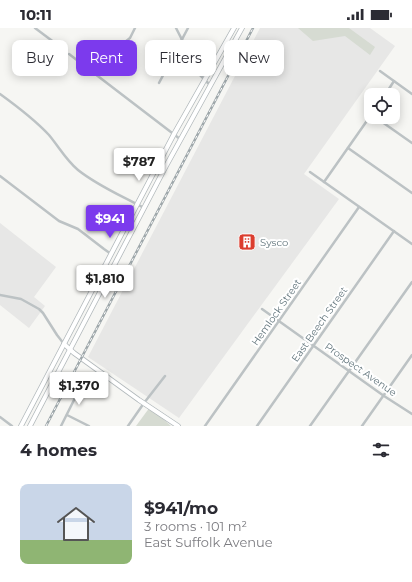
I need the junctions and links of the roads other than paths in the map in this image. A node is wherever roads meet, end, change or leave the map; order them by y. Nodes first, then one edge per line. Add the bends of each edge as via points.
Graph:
1 (35, 28) edge
2 (135, 28) edge
3 (176, 28) edge
4 (188, 28) edge
5 (234, 28) edge
6 (242, 28) edge
7 (51, 40) edge
8 (128, 40) edge
9 (181, 40) joint
10 (69, 54) dead end
11 (380, 71) dead end
12 (163, 76) edge
13 (201, 76) edge
14 (204, 80) junction
15 (394, 81) junction
16 (159, 83) dead end
17 (210, 85) junction
18 (390, 88) edge
19 (0, 94) edge
20 (412, 94) edge
21 (365, 124) edge
22 (385, 124) edge
23 (174, 134) junction
24 (180, 139) junction
25 (412, 143) edge
26 (348, 148) junction
27 (310, 172) dead end
28 (0, 176) edge
29 (324, 182) junction
30 (412, 193) edge
31 (137, 204) junction
32 (359, 207) junction
33 (144, 208) junction
34 (394, 231) junction
35 (412, 244) edge
36 (111, 254) junction
37 (412, 282) edge
38 (0, 295) edge
39 (262, 309) dead end
40 (279, 321) junction
41 (64, 344) junction
42 (314, 345) junction
43 (70, 350) junction
44 (412, 356) edge
45 (349, 371) junction
46 (165, 376) dead end
47 (84, 380) dead end
48 (384, 396) junction
49 (144, 403) junction
50 (67, 414) junction
51 (412, 414) edge
52 (0, 417) edge
53 (12, 426) edge
54 (21, 426) edge
55 (30, 426) edge
56 (61, 426) edge
57 (89, 426) edge
58 (128, 426) edge
59 (178, 426) edge
60 (205, 426) edge
61 (257, 426) edge
62 (310, 426) edge
63 (362, 426) edge

1 - 7 street
2 - 8 street
3 - 9 street
4 - 9 street
5 - 14 main road
6 - 17 main road
10 - 23 street
11 - 15 street
12 - 16 street
13 - 14 street
14 - 17 street
14 - 23 main road
15 - 18 street
15 - 20 street
17 - 24 main road
19 - 31 street via 34,120 77,169 100,185
21 - 26 street
22 - 25 street
23 - 24 street
23 - 31 main road
24 - 33 main road
26 - 29 street
26 - 30 street
27 - 29 street
28 - 36 street via 59,221 78,229
29 - 32 street
31 - 33 street
31 - 36 main road
32 - 34 street
32 - 40 street, Hemlock Street
33 - 43 main road
34 - 35 street
34 - 42 street, East Beech Street
36 - 41 main road
37 - 45 street
38 - 41 street via 21,299 39,309
39 - 40 street, Prospect Avenue
40 - 42 street, Prospect Avenue
40 - 60 street, Hemlock Street
41 - 43 main road
41 - 54 main road
42 - 45 street, Prospect Avenue
42 - 61 street, East Beech Street
43 - 49 main road
43 - 55 main road
44 - 48 street
45 - 48 street, Prospect Avenue
45 - 62 street
46 - 49 street
47 - 50 street
48 - 51 street, Prospect Avenue
48 - 63 street
49 - 58 street
49 - 59 main road
50 - 56 street
50 - 57 street
52 - 53 street

